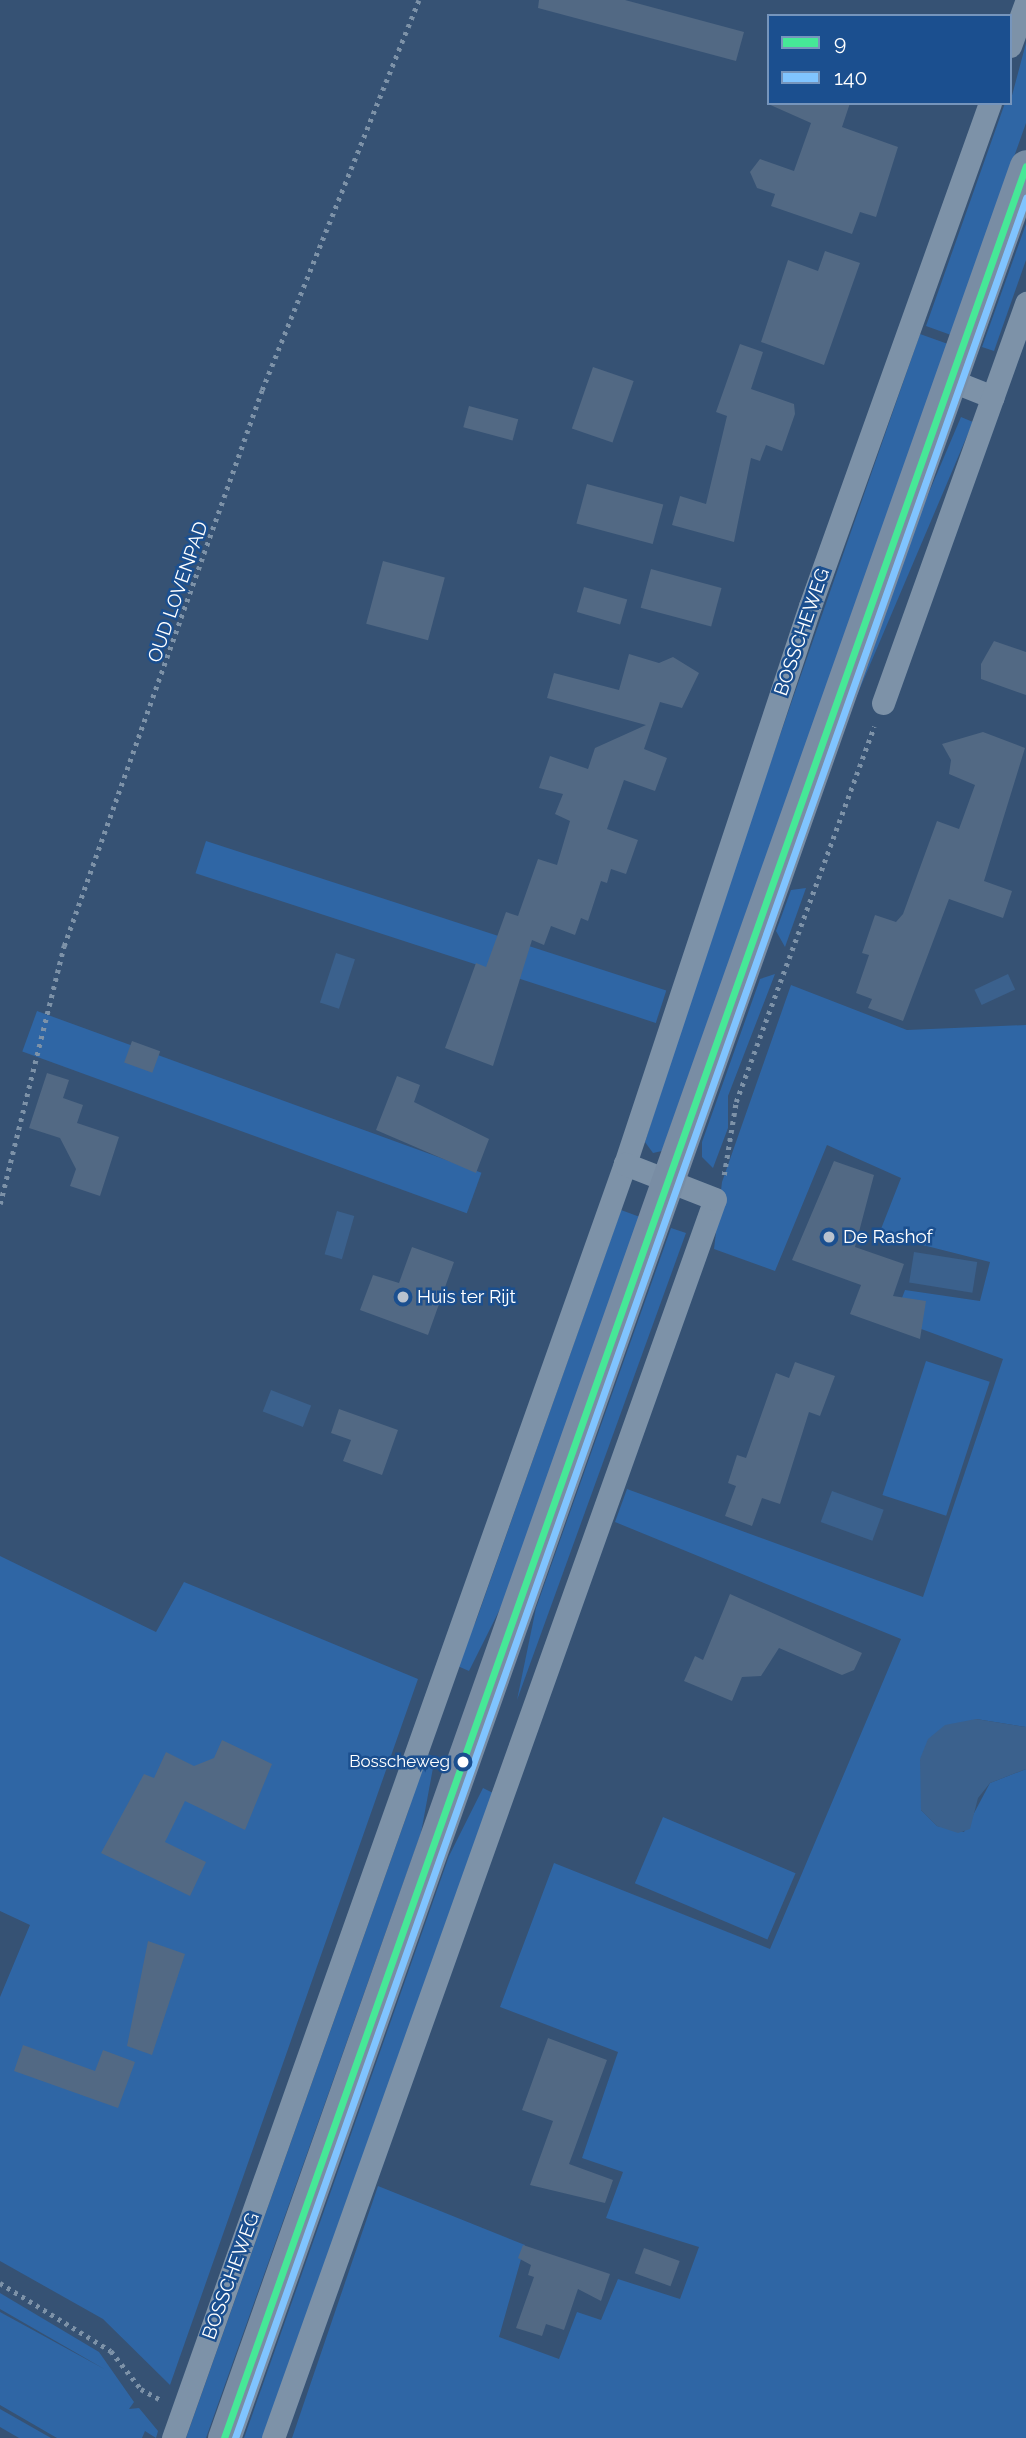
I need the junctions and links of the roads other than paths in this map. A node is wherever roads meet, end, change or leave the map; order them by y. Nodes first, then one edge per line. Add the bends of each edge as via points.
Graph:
1 (1026, 2) edge
2 (1012, 40) edge
3 (989, 105) edge
4 (1026, 166) edge
5 (1026, 303) edge
6 (950, 380) junction
7 (993, 397) junction
8 (883, 703) road end
9 (625, 1164) junction
10 (671, 1180) junction
11 (173, 2438) edge
12 (224, 2438) edge
13 (273, 2438) edge

1 - 2 street
3 - 9 street, BOSSCHEWEG via 810,606
4 - 6 main road
5 - 7 street
6 - 7 street
6 - 10 main road
7 - 8 street
9 - 10 street
9 - 11 street, BOSSCHEWEG
10 - 12 main road
10 - 13 street via 715,1199

